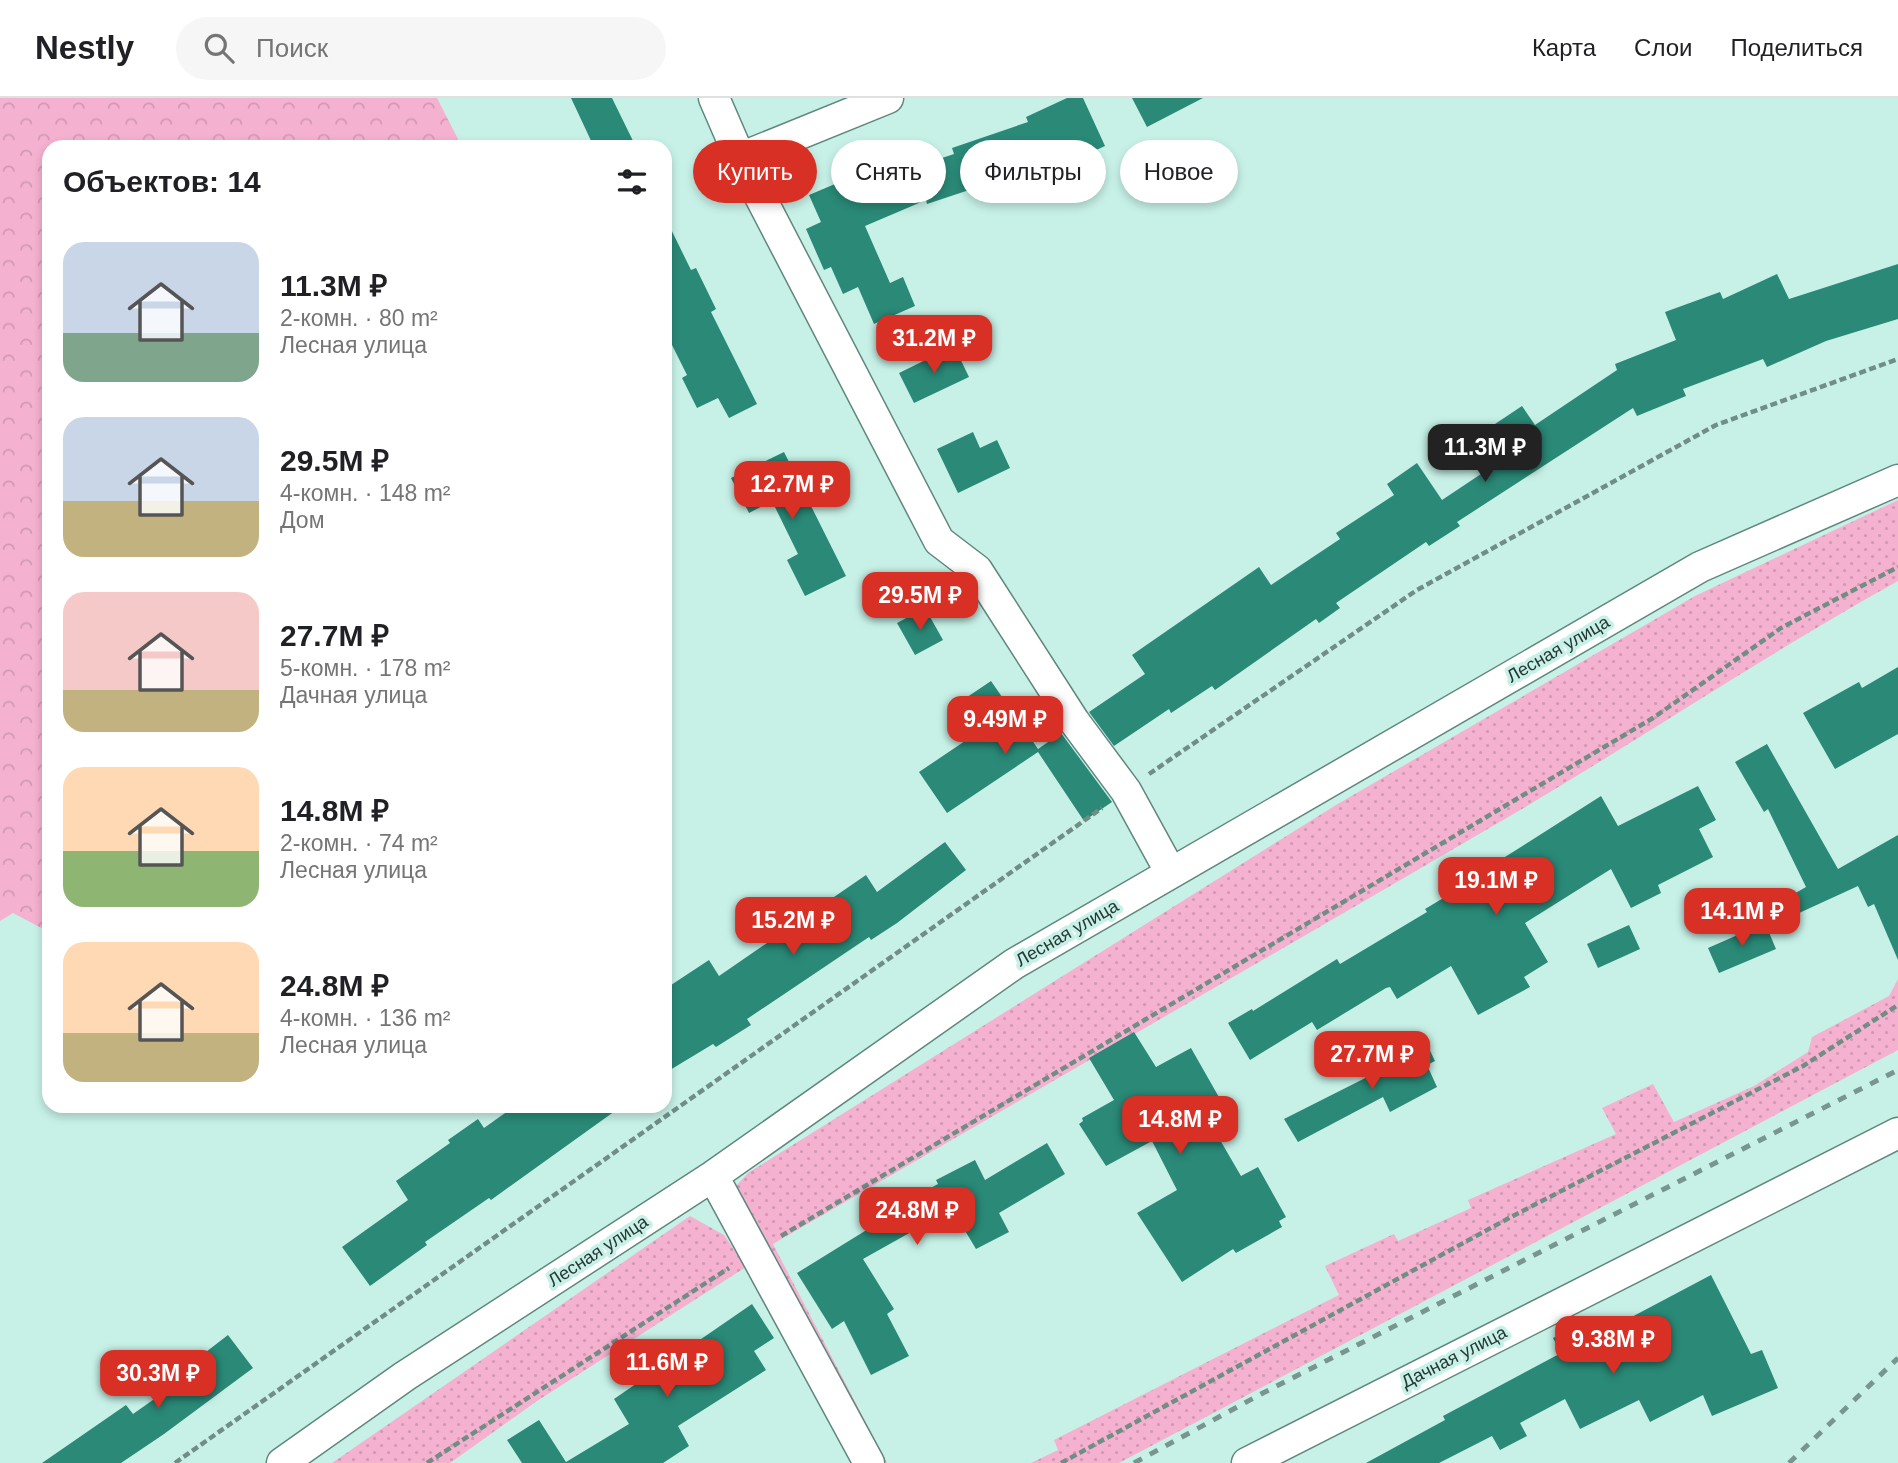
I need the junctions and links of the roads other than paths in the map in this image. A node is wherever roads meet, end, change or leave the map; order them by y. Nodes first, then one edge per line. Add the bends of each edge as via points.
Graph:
1 (715, 98) edge
2 (888, 98) edge
3 (732, 140) edge
4 (784, 140) edge
5 (763, 203) edge
6 (1898, 480) edge
7 (1171, 873) junction
8 (1898, 1133) edge
9 (713, 1176) junction
10 (282, 1463) edge
11 (869, 1463) edge
12 (1247, 1463) edge

1 - 3 street
2 - 4 street
5 - 7 street via 939,541 977,570 1074,721 1126,791
6 - 7 street, Лесная улица via 1700,567
7 - 9 street, Лесная улица via 1014,964
8 - 12 street, Дачная улица
9 - 10 street, Лесная улица via 405,1376
9 - 11 street

